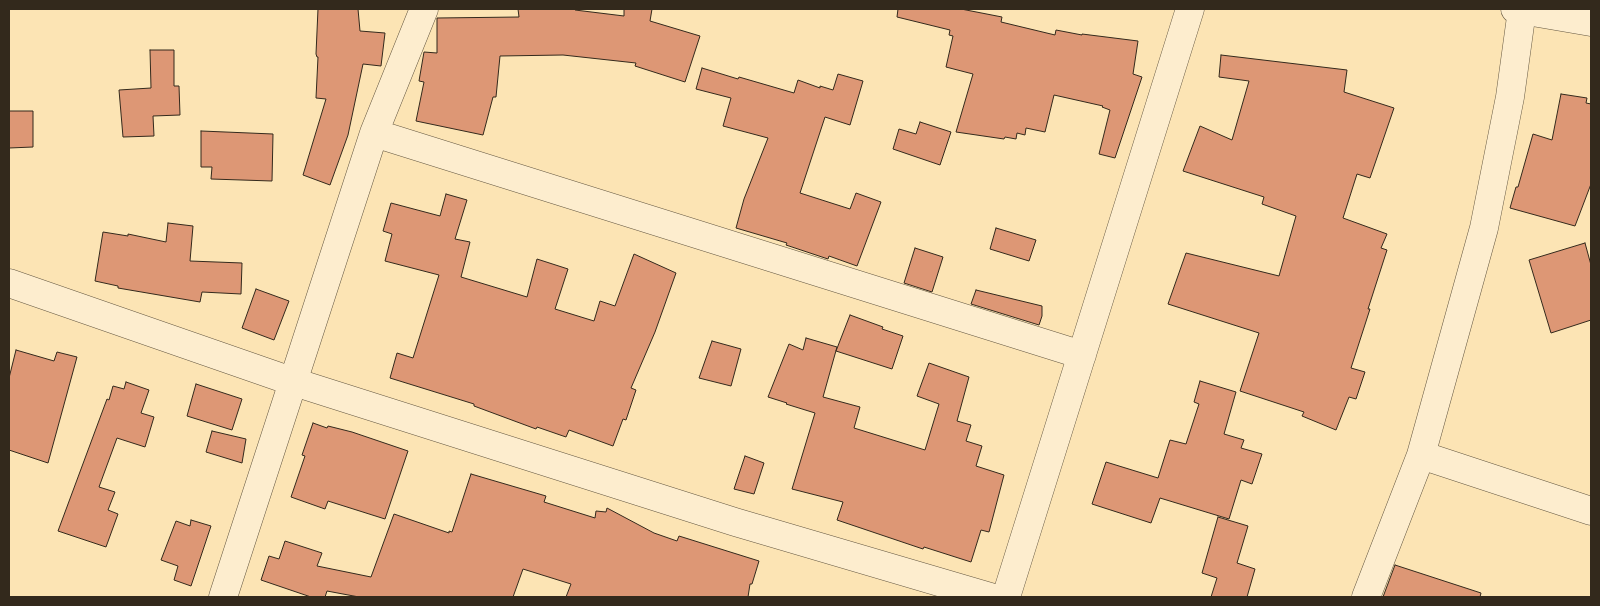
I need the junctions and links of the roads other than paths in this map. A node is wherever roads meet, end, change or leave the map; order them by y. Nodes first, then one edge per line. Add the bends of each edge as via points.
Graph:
1 (424, 9) edge
2 (1190, 9) edge
3 (1518, 9) edge
4 (1591, 22) edge
5 (374, 132) junction
6 (9, 283) edge
7 (1082, 355) junction
8 (294, 382) junction
9 (1420, 455) junction
10 (1591, 511) edge
11 (224, 597) edge
12 (990, 597) edge
13 (1006, 597) edge
14 (1366, 597) edge

1 - 5 street
2 - 7 street
3 - 4 street
3 - 9 street via 1510,97 1484,228
5 - 7 street
5 - 8 street
6 - 8 street
7 - 13 street
8 - 11 street
8 - 12 street via 735,522
9 - 10 street
9 - 14 street

